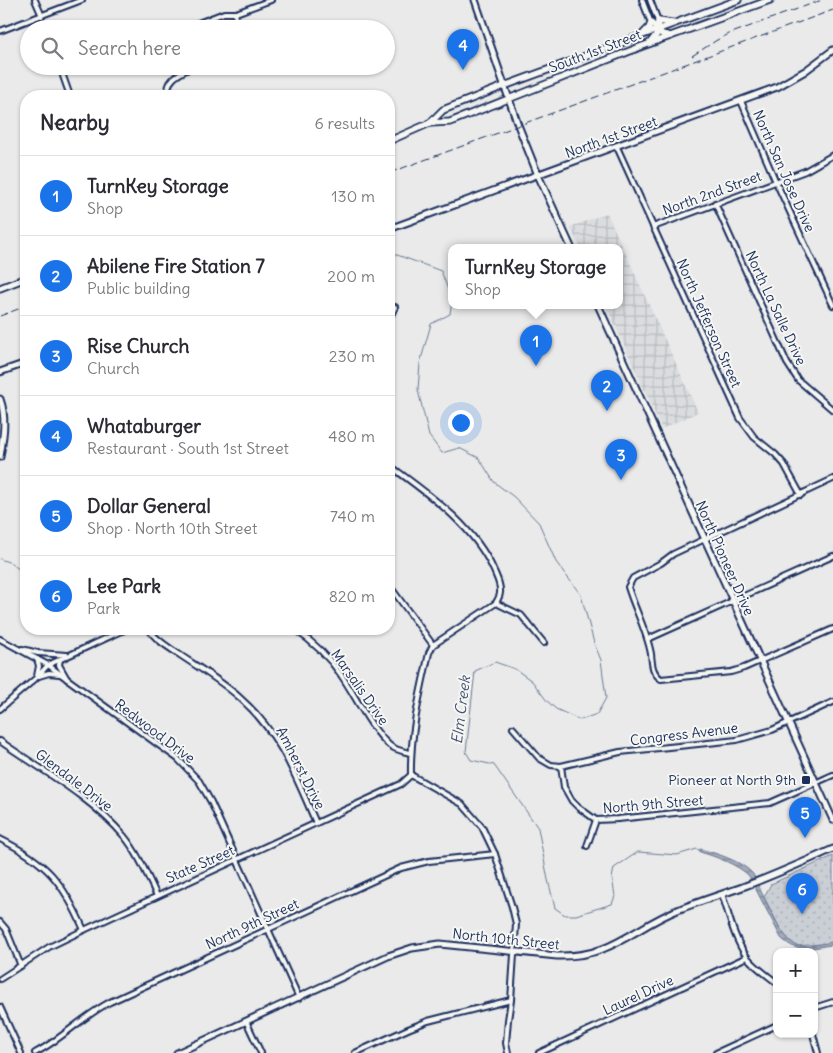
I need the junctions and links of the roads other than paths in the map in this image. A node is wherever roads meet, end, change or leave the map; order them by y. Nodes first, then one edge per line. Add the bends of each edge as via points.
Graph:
1 (35, 0) edge
2 (82, 0) edge
3 (271, 0) edge
4 (475, 0) edge
5 (642, 0) edge
6 (650, 0) edge
7 (738, 0) edge
8 (770, 0) edge
9 (236, 13) junction
10 (42, 16) junction
11 (31, 20) edge
12 (208, 20) edge
13 (235, 20) edge
14 (658, 21) junction
15 (679, 22) junction
16 (651, 23) junction
17 (20, 24) edge
18 (658, 30) junction
19 (0, 31) edge
20 (640, 36) junction
21 (670, 36) junction
22 (650, 44) junction
23 (833, 50) edge
24 (175, 75) edge
25 (63, 76) dead end
26 (504, 86) junction
27 (68, 90) edge
28 (168, 90) edge
29 (508, 98) junction
30 (741, 102) junction
31 (430, 122) junction
32 (395, 138) edge
33 (617, 147) junction
34 (833, 155) edge
35 (538, 175) junction
36 (776, 182) junction
37 (715, 204) junction
38 (395, 227) edge
39 (654, 227) junction
40 (570, 244) edge
41 (20, 280) edge
42 (0, 288) edge
43 (833, 305) edge
44 (600, 309) edge
45 (20, 365) edge
46 (0, 372) edge
47 (0, 399) edge
48 (833, 410) edge
49 (0, 457) edge
50 (395, 470) edge
51 (833, 480) edge
52 (800, 495) junction
53 (704, 538) junction
54 (833, 556) edge
55 (395, 593) edge
56 (733, 601) junction
57 (496, 603) junction
58 (833, 629) edge
59 (113, 635) edge
60 (154, 635) edge
61 (301, 635) edge
62 (0, 639) edge
63 (648, 640) junction
64 (544, 642) dead end
65 (433, 645) junction
66 (17, 648) junction
67 (70, 655) junction
68 (37, 659) junction
69 (60, 659) junction
70 (761, 662) junction
71 (48, 665) junction
72 (60, 674) junction
73 (37, 677) junction
74 (68, 680) junction
75 (833, 702) edge
76 (0, 709) edge
77 (788, 723) junction
78 (513, 728) dead end
79 (0, 740) edge
80 (410, 753) junction
81 (561, 766) junction
82 (410, 775) junction
83 (833, 775) edge
84 (815, 783) junction
85 (596, 820) junction
86 (833, 820) edge
87 (316, 823) junction
88 (0, 839) edge
89 (587, 846) dead end
90 (833, 849) edge
91 (495, 854) junction
92 (236, 860) junction
93 (722, 894) junction
94 (157, 896) junction
95 (0, 922) edge
96 (267, 928) junction
97 (84, 930) junction
98 (514, 951) junction
99 (747, 957) junction
100 (21, 966) junction
101 (0, 979) edge
102 (773, 980) edge
103 (299, 998) junction
104 (511, 1000) junction
105 (833, 1002) edge
106 (0, 1007) edge
107 (818, 1007) edge
108 (246, 1022) junction
109 (773, 1027) edge
110 (814, 1038) edge
111 (21, 1053) edge
112 (35, 1053) edge
113 (177, 1053) edge
114 (261, 1053) edge
115 (355, 1053) edge
116 (508, 1053) edge
117 (539, 1053) edge
118 (716, 1053) edge
119 (818, 1053) edge

1 - 10 street
2 - 10 street
3 - 9 street
4 - 26 main road
5 - 16 street
6 - 14 street
7 - 15 main road, South 1st Street
8 - 21 main road, South 1st Street
9 - 12 street
9 - 13 street
10 - 11 street
14 - 15 main road
14 - 18 main road
15 - 18 main road, South 1st Street
16 - 18 main road
16 - 20 main road
17 - 19 street
18 - 20 main road, South 1st Street
18 - 21 main road
18 - 22 main road
20 - 26 main road, South 1st Street
21 - 22 main road, South 1st Street
22 - 29 main road, South 1st Street
23 - 30 main road, North 1st Street via 793,78
24 - 28 street
25 - 27 street
26 - 29 main road
26 - 31 main road, South 1st Street via 443,110
29 - 31 main road, South 1st Street via 450,122
29 - 35 main road
30 - 33 main road, North 1st Street
30 - 36 street, North San Jose Drive
31 - 32 main road, South 1st Street
33 - 35 main road, North 1st Street
33 - 39 street, North Jefferson Street
34 - 36 street, North 2nd Street via 805,172
35 - 38 main road, North 1st Street
35 - 40 main road
36 - 37 street, North 2nd Street
36 - 43 street, North San Jose Drive
37 - 39 street, North 2nd Street
37 - 48 street, North La Salle Drive via 787,363 798,380
39 - 52 street, North Jefferson Street via 740,418 754,437 784,464
41 - 42 main road
44 - 53 main road, North Pioneer Drive
45 - 46 main road
47 - 49 main road via 4,433
50 - 57 street via 445,510 483,550 500,587
51 - 52 street
52 - 53 street
53 - 56 main road, North Pioneer Drive
53 - 63 street via 630,582 628,587
54 - 56 street
55 - 65 street
56 - 63 street
56 - 70 main road, North Pioneer Drive
57 - 64 street via 521,615
57 - 65 street
58 - 70 street
59 - 67 street
60 - 87 street, Amherst Drive via 239,697 266,725 279,744
61 - 80 street, Marsalis Drive via 328,658 389,745
62 - 66 street
63 - 70 street via 653,669 661,678 731,672
65 - 80 street via 416,710
66 - 67 street
66 - 68 street, Redwood Drive
67 - 69 street
68 - 71 street, Redwood Drive
68 - 73 street
69 - 71 street
69 - 74 street via 59,665
70 - 77 main road, North Pioneer Drive
71 - 72 street, Redwood Drive
71 - 73 street
72 - 73 street
72 - 74 street, Redwood Drive
73 - 76 street
74 - 92 street, Redwood Drive via 189,770 210,802
75 - 77 street, Congress Avenue
77 - 81 street, Congress Avenue via 737,740 620,752
77 - 84 main road, North Pioneer Drive
78 - 81 street via 539,758
79 - 94 street, Glendale Drive via 86,800 109,820 138,857
80 - 82 street
81 - 85 street, North 9th Street via 564,786 572,801
82 - 87 street, State Street via 401,784
82 - 91 street via 462,804 482,827
83 - 84 street, North 9th Street
84 - 85 street, North 9th Street via 784,798 755,806
84 - 86 main road, North Pioneer Drive
85 - 89 street
87 - 92 street, State Street
88 - 97 street via 52,874 72,903
90 - 93 main road, North 10th Street
91 - 96 street, North 9th Street via 414,864
91 - 98 street via 516,924
92 - 94 street, State Street
92 - 96 street, Redwood Drive
93 - 98 main road, North 10th Street via 661,917 618,943 591,954 565,957
93 - 99 street
94 - 97 street, State Street
95 - 100 street
96 - 103 street, Redwood Drive
96 - 112 street, North 9th Street via 95,1010
97 - 100 street, State Street via 49,947
98 - 103 main road, North 10th Street via 440,944 412,948
98 - 104 street
99 - 102 street
99 - 117 street, Laurel Drive
100 - 101 street, State Street
103 - 108 main road, North 10th Street
104 - 115 street via 428,1021
104 - 116 street
105 - 107 street
106 - 111 street
108 - 113 main road, North 10th Street
108 - 114 street
109 - 118 street
110 - 119 street

